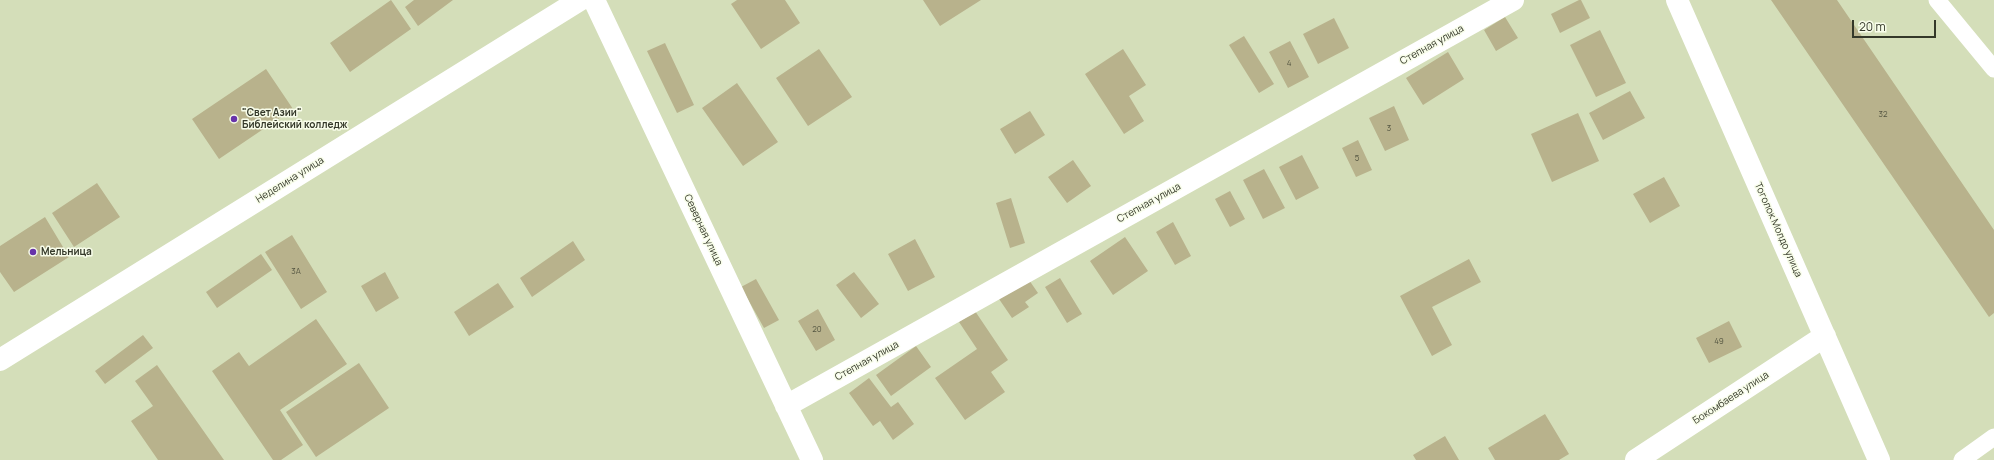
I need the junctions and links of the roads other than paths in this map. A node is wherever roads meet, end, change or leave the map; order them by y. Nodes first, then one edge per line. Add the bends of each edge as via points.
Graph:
1 (580, 0) edge
2 (594, 0) edge
3 (1513, 0) edge
4 (1677, 0) edge
5 (1937, 0) edge
6 (1994, 69) edge
7 (1825, 336) junction
8 (0, 360) edge
9 (786, 406) junction
10 (1994, 437) edge
11 (812, 460) edge
12 (1636, 460) edge
13 (1879, 460) edge
14 (1962, 460) edge

1 - 8 street, Неделина улица
2 - 9 street, Северная улица
3 - 9 street, Степная улица
4 - 7 street, Тоголок Молдо улица
5 - 6 lane
7 - 12 street, Бокомбаева улица
7 - 13 street, Тоголок Молдо улица
9 - 11 street, Северная улица
10 - 14 lane

